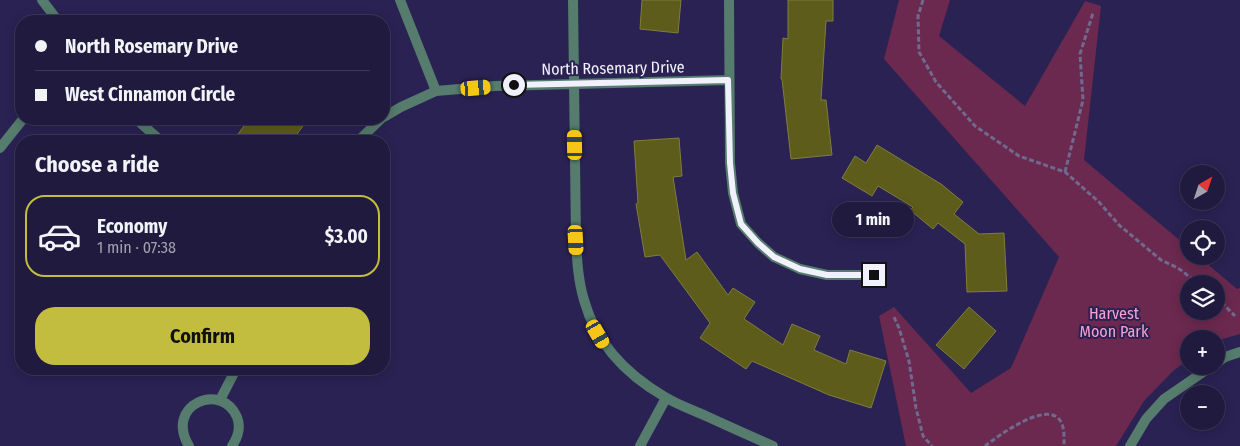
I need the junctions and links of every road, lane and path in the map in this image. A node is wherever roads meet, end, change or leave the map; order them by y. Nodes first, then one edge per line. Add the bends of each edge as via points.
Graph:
1 (42, 0) edge
2 (400, 0) edge
3 (573, 0) edge
4 (729, 0) edge
5 (923, 0) edge
6 (1093, 13) dead end
7 (53, 15) edge
8 (728, 80) junction
9 (574, 84) junction
10 (436, 91) junction
11 (390, 114) edge
12 (18, 125) edge
13 (143, 125) edge
14 (375, 125) edge
15 (154, 135) edge
16 (365, 135) edge
17 (0, 148) edge
18 (1065, 172) junction
19 (874, 275) dead end
20 (1187, 275) edge
21 (1225, 306) edge
22 (1235, 316) dead end
23 (894, 317) dead end
24 (1240, 352) edge
25 (1225, 357) edge
26 (233, 375) edge
27 (1199, 375) edge
28 (666, 398) junction
29 (220, 400) junction
30 (189, 446) edge
31 (232, 446) edge
32 (640, 446) edge
33 (772, 446) edge
34 (932, 446) edge
35 (985, 446) edge
36 (1064, 446) edge
37 (1130, 446) edge

1 - 7 street
2 - 10 street
3 - 9 street
4 - 8 street
5 - 18 path via 918,16 919,52 936,82 975,126 1019,156
6 - 18 path via 1080,54 1083,100
8 - 9 street, North Rosemary Drive
8 - 19 street via 730,163 741,224 774,257 800,269 827,275
9 - 10 street, North Rosemary Drive
9 - 28 street via 576,240 584,300 593,324 617,359 643,383
10 - 11 street, North Rosemary Drive
12 - 17 street
13 - 15 street
14 - 16 street, North Rosemary Drive
18 - 20 path via 1099,202 1119,226 1161,260
21 - 22 path
23 - 34 path via 909,361 923,436
24 - 25 street
26 - 29 street
27 - 37 street via 1164,399 1146,419
28 - 32 street
28 - 33 street
29 - 30 street via 202,400 187,412 182,429
29 - 31 street via 235,412 239,421 237,440
35 - 36 path via 1011,428 1045,414 1059,419 1064,428

